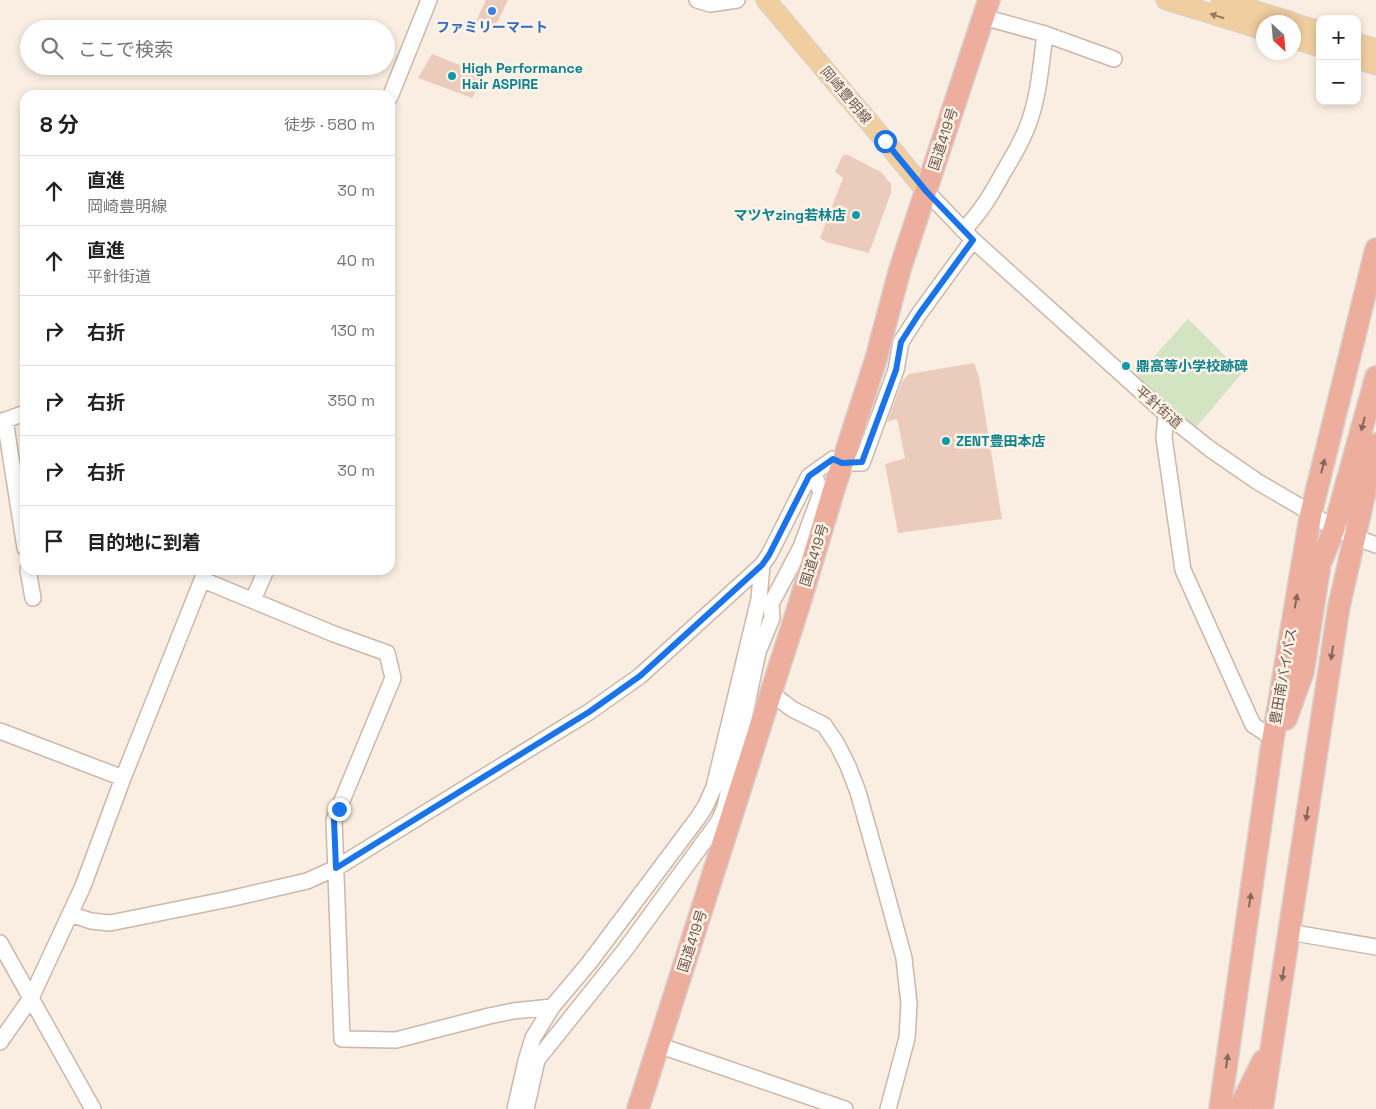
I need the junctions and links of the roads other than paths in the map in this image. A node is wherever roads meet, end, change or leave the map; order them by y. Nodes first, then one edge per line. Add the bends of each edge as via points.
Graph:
1 (429, 0) edge
2 (697, 0) edge
3 (737, 0) edge
4 (766, 0) edge
5 (1166, 0) edge
6 (1221, 0) edge
7 (986, 8) edge
8 (1268, 15) edge
9 (1301, 26) edge
10 (1256, 28) edge
11 (1316, 31) edge
12 (1045, 34) junction
13 (1301, 41) edge
14 (1361, 44) edge
15 (1316, 46) edge
16 (1376, 49) edge
17 (1114, 59) dead end
18 (1360, 60) edge
19 (1376, 65) edge
20 (393, 90) edge
21 (926, 191) junction
22 (968, 235) junction
23 (1376, 249) edge
24 (1376, 296) edge
25 (876, 359) junction
26 (896, 370) junction
27 (1376, 377) edge
28 (1166, 414) junction
29 (20, 415) edge
30 (3, 421) edge
31 (1332, 427) junction
32 (1376, 444) edge
33 (842, 463) junction
34 (814, 474) junction
35 (1311, 513) junction
36 (20, 519) edge
37 (1334, 528) junction
38 (1354, 537) junction
39 (1376, 545) edge
40 (762, 565) junction
41 (29, 575) edge
42 (205, 575) edge
43 (264, 575) edge
44 (33, 598) dead end
45 (253, 600) junction
46 (771, 693) junction
47 (0, 731) edge
48 (1272, 738) junction
49 (1269, 763) junction
50 (123, 778) junction
51 (336, 868) junction
52 (70, 914) junction
53 (1289, 932) junction
54 (0, 943) edge
55 (1376, 947) edge
56 (31, 998) junction
57 (552, 1007) junction
58 (0, 1042) edge
59 (658, 1045) junction
60 (1271, 1045) junction
61 (93, 1109) edge
62 (515, 1109) edge
63 (526, 1109) edge
64 (638, 1109) edge
65 (845, 1109) edge
66 (888, 1109) edge
67 (1220, 1109) edge
68 (1240, 1109) edge
69 (1262, 1109) edge

1 - 20 street
2 - 3 street via 710,4
4 - 21 main road, 岡崎豊明線
10 -> 5 main road
6 - 8 main road
7 - 12 street
7 - 21 highway, 国道419号
9 - 11 main road
12 - 17 street
12 - 22 street via 1036,96 1028,125 1015,154 972,221
13 - 15 main road
14 - 16 main road
18 - 19 main road
21 - 22 street, 平針街道
21 - 25 highway, 国道419号 via 900,269
22 - 26 street via 901,342
22 - 28 street, 平針街道
23 - 31 highway, 豊田南バイパス
24 - 31 highway via 1367,334
25 - 26 street
25 - 33 highway, 国道419号
26 - 33 street via 862,462
27 -> 37 highway
28 - 35 street, 平針街道 via 1232,465
28 - 48 street via 1164,438 1183,570 1253,725
29 - 30 street
30 - 36 street
35 -> 31 highway, 豊田南バイパス
32 - 38 highway
33 - 34 street via 833,459
33 - 46 highway, 国道419号
34 - 40 street via 809,476
34 - 63 street via 821,493 801,546 771,604 772,618 758,652 725,807 719,821 625,950 537,1060
35 - 37 street, 平針街道
48 -> 35 highway, 豊田南バイパス
37 - 38 street, 平針街道
37 - 49 highway via 1320,564 1302,672
38 - 39 street, 平針街道
38 -> 53 highway via 1339,606
40 - 51 street via 640,676 611,697
40 - 57 street via 759,599 714,787 705,807 589,963
41 - 44 street
42 - 45 street
42 - 50 street
43 - 45 street
45 - 51 street via 387,653 393,678 334,820
46 - 59 highway, 国道419号
46 - 66 street via 792,709 824,724 848,766 858,792 904,958 909,1004 907,1038
47 - 50 street
48 - 49 highway, 豊田南バイパス
67 -> 49 highway, 豊田南バイパス
50 - 52 street
51 - 52 street via 307,881 110,923
51 - 57 street via 342,1039 396,1040 489,1016
52 - 56 street
53 - 55 street
53 -> 60 highway
54 - 56 street
56 - 58 street
56 - 61 street
57 - 62 street via 533,1038
59 - 64 highway, 国道419号
59 - 65 street
60 - 68 highway
60 - 69 highway

